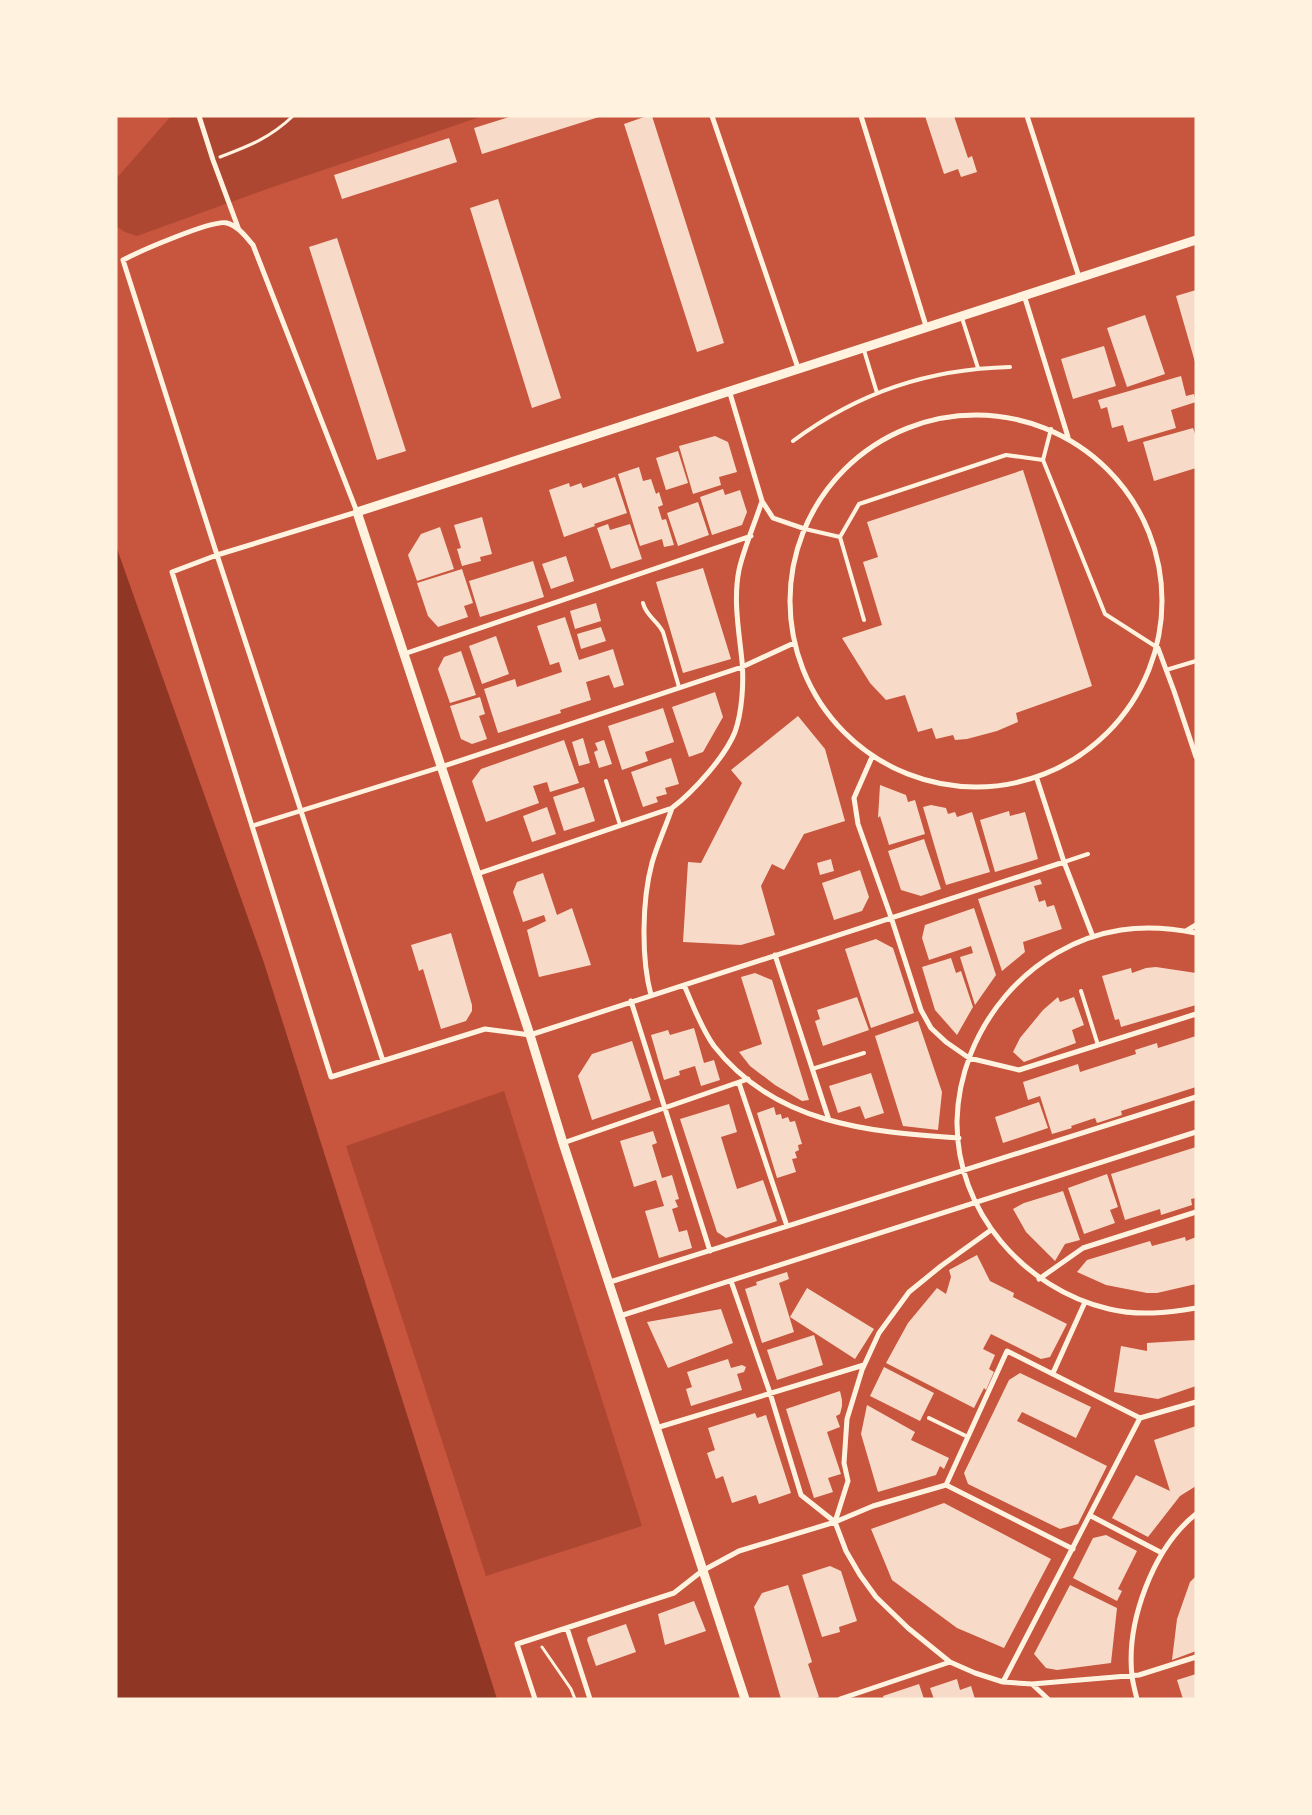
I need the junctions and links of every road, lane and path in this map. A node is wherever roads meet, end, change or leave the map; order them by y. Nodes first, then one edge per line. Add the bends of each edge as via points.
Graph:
1 (199, 116) edge
2 (293, 116) edge
3 (712, 116) edge
4 (861, 116) edge
5 (1027, 116) edge
6 (213, 160) junction
7 (239, 230) junction
8 (1196, 240) edge
9 (1079, 278) junction
10 (1024, 295) junction
11 (961, 315) junction
12 (926, 326) junction
13 (863, 346) junction
14 (1010, 367) dead end
15 (798, 368) junction
16 (978, 368) junction
17 (729, 390) junction
18 (877, 393) junction
19 (1051, 429) junction
20 (1068, 437) junction
21 (794, 441) dead end
22 (1043, 460) junction
23 (762, 501) junction
24 (357, 512) junction
25 (806, 529) junction
26 (751, 536) junction
27 (840, 537) junction
28 (217, 555) junction
29 (643, 603) dead end
30 (864, 620) dead end
31 (794, 643) junction
32 (1158, 648) junction
33 (404, 654) junction
34 (1196, 661) edge
35 (742, 667) junction
36 (1166, 670) junction
37 (679, 687) junction
38 (872, 757) junction
39 (1196, 757) edge
40 (442, 767) junction
41 (1037, 779) junction
42 (606, 782) dead end
43 (672, 808) junction
44 (300, 810) junction
45 (252, 826) junction
46 (620, 826) junction
47 (1088, 854) dead end
48 (1064, 862) junction
49 (477, 874) junction
50 (891, 917) junction
51 (1196, 925) edge
52 (1186, 931) junction
53 (1196, 933) edge
54 (1093, 937) junction
55 (775, 955) junction
56 (684, 985) junction
57 (1081, 991) dead end
58 (651, 995) junction
59 (631, 1001) junction
60 (1196, 1014) edge
61 (530, 1035) junction
62 (1098, 1045) junction
63 (864, 1054) dead end
64 (969, 1058) junction
65 (382, 1061) junction
66 (812, 1069) junction
67 (748, 1080) junction
68 (739, 1083) junction
69 (1196, 1097) edge
70 (664, 1108) junction
71 (829, 1120) junction
72 (1196, 1132) edge
73 (959, 1138) junction
74 (563, 1143) junction
75 (964, 1170) junction
76 (976, 1202) junction
77 (1196, 1212) edge
78 (787, 1226) junction
79 (991, 1230) junction
80 (710, 1251) junction
81 (1040, 1279) junction
82 (731, 1280) junction
83 (610, 1282) junction
84 (1085, 1302) junction
85 (1196, 1308) edge
86 (620, 1316) junction
87 (864, 1365) junction
88 (1053, 1373) junction
89 (770, 1393) junction
90 (1196, 1402) edge
91 (929, 1418) dead end
92 (1140, 1418) junction
93 (656, 1428) junction
94 (968, 1437) junction
95 (946, 1485) junction
96 (1196, 1514) edge
97 (1090, 1516) junction
98 (834, 1522) junction
99 (1073, 1549) junction
100 (1162, 1553) junction
101 (702, 1571) junction
102 (567, 1628) junction
103 (536, 1638) junction
104 (1196, 1657) edge
105 (950, 1662) junction
106 (1132, 1676) junction
107 (1003, 1682) junction
108 (1032, 1684) junction
109 (535, 1699) edge
110 (575, 1699) edge
111 (590, 1699) edge
112 (745, 1699) edge
113 (840, 1699) edge
114 (1048, 1699) edge
115 (1137, 1699) edge

1 - 6 street
2 - 6 path via 270,136
3 - 15 street
4 - 12 street
5 - 9 street
6 - 7 street
7 - 24 street via 253,245
7 - 28 street via 226,223 209,226 122,260
8 - 9 street
9 - 10 street
10 - 11 street
10 - 20 street
11 - 12 street
11 - 16 lane
12 - 13 street
13 - 15 street
13 - 18 lane
14 - 16 lane
15 - 17 street
16 - 18 lane via 921,379
17 - 23 street
17 - 24 street
18 - 21 lane via 825,419
19 - 20 street
19 - 22 lane
19 - 25 street via 995,414 937,417 883,438 838,474
20 - 32 street via 1106,466 1136,503 1152,537 1163,603
22 - 27 lane via 1006,455 859,504
22 - 32 lane via 1106,614
23 - 25 street via 773,518
23 - 26 street
24 - 28 street
24 - 33 street
25 - 27 lane
25 - 31 street via 796,552 790,582 789,613
26 - 33 street
26 - 35 street via 739,570 737,612
27 - 30 lane
28 - 44 street
28 - 45 street via 172,572
29 - 37 lane via 645,611 659,625
31 - 35 street
31 - 38 street via 810,688 837,726
32 - 36 street
32 - 41 street via 1142,686 1116,725 1081,756
33 - 40 street
34 - 36 lane
35 - 37 street
35 - 43 street via 742,696 734,732 719,758 686,798
36 - 39 street
37 - 40 street
38 - 41 street via 911,777 953,787 997,787
38 - 50 street via 854,798 858,824
40 - 44 street
40 - 49 street
41 - 48 street
42 - 46 lane
43 - 46 street
43 - 58 street via 652,863 646,897 644,928 647,982
44 - 45 street
44 - 65 street
45 - 65 street via 331,1077
46 - 49 street
47 - 48 lane
48 - 50 street
48 - 54 street
49 - 61 street
50 - 55 street
50 - 64 street via 921,1010 931,1028
51 - 52 street
52 - 53 street
52 - 54 street via 1148,928 1120,930
54 - 64 street via 1039,963 1016,982 981,1030
55 - 56 street
55 - 66 street
56 - 58 street
56 - 67 street via 713,1045
57 - 62 lane
58 - 59 street
59 - 61 street
59 - 70 street
60 - 62 street
61 - 65 street via 485,1029
61 - 74 street
62 - 64 street via 1019,1070
63 - 66 lane
64 - 73 street via 959,1102
66 - 71 street
67 - 68 street
67 - 71 street via 784,1104
68 - 70 street
68 - 78 street
69 - 75 street
70 - 74 street
70 - 80 street
71 - 73 street via 870,1130
72 - 76 street
73 - 75 street
74 - 83 street
75 - 76 street
75 - 78 street
76 - 79 street
76 - 82 street
77 - 81 street via 1083,1248
78 - 80 street
79 - 81 street via 1005,1248
79 - 87 street via 909,1292 879,1332
80 - 83 street
81 - 84 street
82 - 86 street
82 - 89 street
83 - 86 street
84 - 85 street via 1111,1310 1140,1313 1170,1313
84 - 88 street
86 - 93 street
87 - 89 street
87 - 98 street via 847,1419 844,1463 848,1481
88 - 92 street
88 - 94 street via 1007,1351
89 - 93 street
89 - 98 street via 801,1495
90 - 92 street
91 - 94 lane
92 - 97 street
93 - 101 street
94 - 95 street
95 - 98 street via 873,1506
95 - 99 street
96 - 100 street
97 - 99 street
97 - 100 street
98 - 101 street via 739,1551
98 - 105 street via 851,1559 876,1597
99 - 107 street
100 - 106 street via 1143,1591 1133,1633
101 - 102 street via 674,1593
101 - 112 street
102 - 103 street
102 - 111 street
103 - 109 street via 517,1644
103 - 110 path
104 - 106 street
105 - 107 street
105 - 113 street
106 - 108 street
106 - 115 street
107 - 108 street
108 - 114 street

